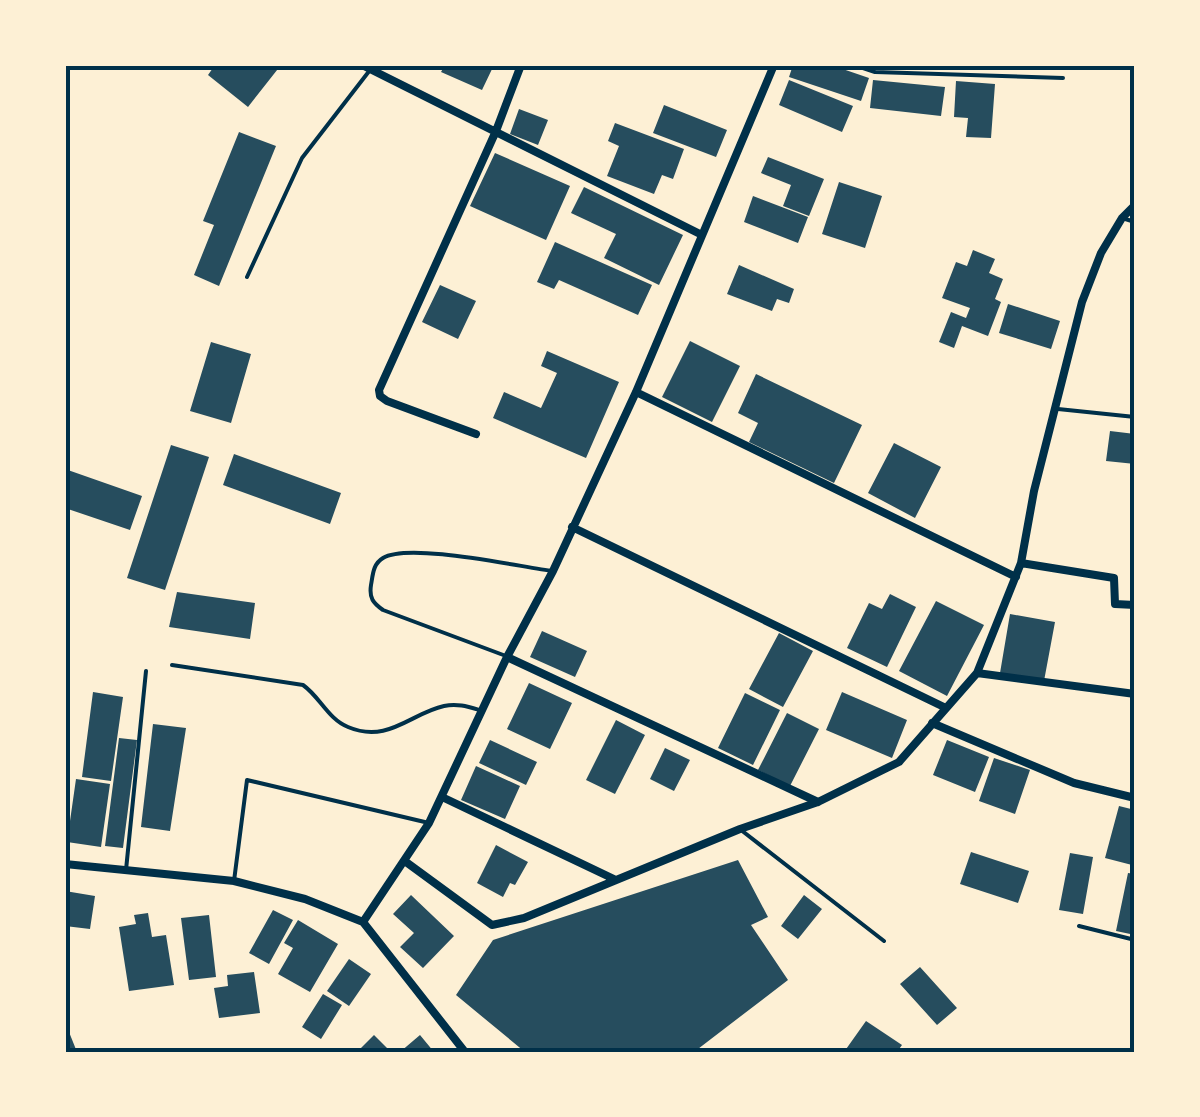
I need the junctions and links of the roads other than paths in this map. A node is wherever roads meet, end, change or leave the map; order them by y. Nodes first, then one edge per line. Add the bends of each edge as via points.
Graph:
1 (521, 65) edge
2 (774, 65) edge
3 (854, 65) edge
4 (366, 68) edge
5 (1063, 78) dead end
6 (496, 131) junction
7 (1135, 205) edge
8 (1122, 218) junction
9 (1135, 222) edge
10 (702, 235) junction
11 (247, 277) dead end
12 (636, 392) junction
13 (1054, 408) junction
14 (1135, 417) edge
15 (476, 434) dead end
16 (572, 527) junction
17 (1021, 563) junction
18 (553, 571) junction
19 (1016, 577) junction
20 (1135, 605) edge
21 (507, 657) junction
22 (172, 665) dead end
23 (146, 671) dead end
24 (977, 674) junction
25 (1135, 694) edge
26 (946, 708) junction
27 (483, 710) junction
28 (932, 723) junction
29 (442, 797) junction
30 (1135, 798) edge
31 (818, 802) junction
32 (430, 823) junction
33 (740, 829) junction
34 (406, 862) junction
35 (65, 864) edge
36 (126, 870) junction
37 (616, 880) junction
38 (234, 881) junction
39 (364, 922) junction
40 (1079, 926) dead end
41 (884, 940) dead end
42 (1135, 940) edge
43 (465, 1052) edge

1 - 6 street
2 - 10 street
3 - 5 lane via 875,72
4 - 6 street
4 - 11 lane via 302,158
6 - 10 street
6 - 15 street via 379,390 386,401
7 - 8 street
8 - 9 lane
8 - 13 street via 1082,302
10 - 12 street
12 - 16 street
12 - 19 street
13 - 14 lane
13 - 17 street
16 - 18 street
16 - 26 street
17 - 19 street
17 - 20 street via 1114,578 1116,604
18 - 21 street
18 - 21 lane via 410,551 382,558 374,568 373,603
19 - 24 street
21 - 27 street
21 - 31 street
22 - 27 lane via 303,684 349,728 396,729 460,704
23 - 36 lane
24 - 25 street
24 - 26 street
26 - 28 street
27 - 29 street
28 - 30 street via 1074,783
28 - 31 street via 899,762
29 - 32 street
29 - 37 street
31 - 33 street
32 - 34 street
32 - 38 lane via 248,780
33 - 37 street
33 - 41 lane
34 - 37 street via 492,925
34 - 39 street
35 - 36 street
36 - 38 street
38 - 39 street
39 - 43 street
40 - 42 lane

